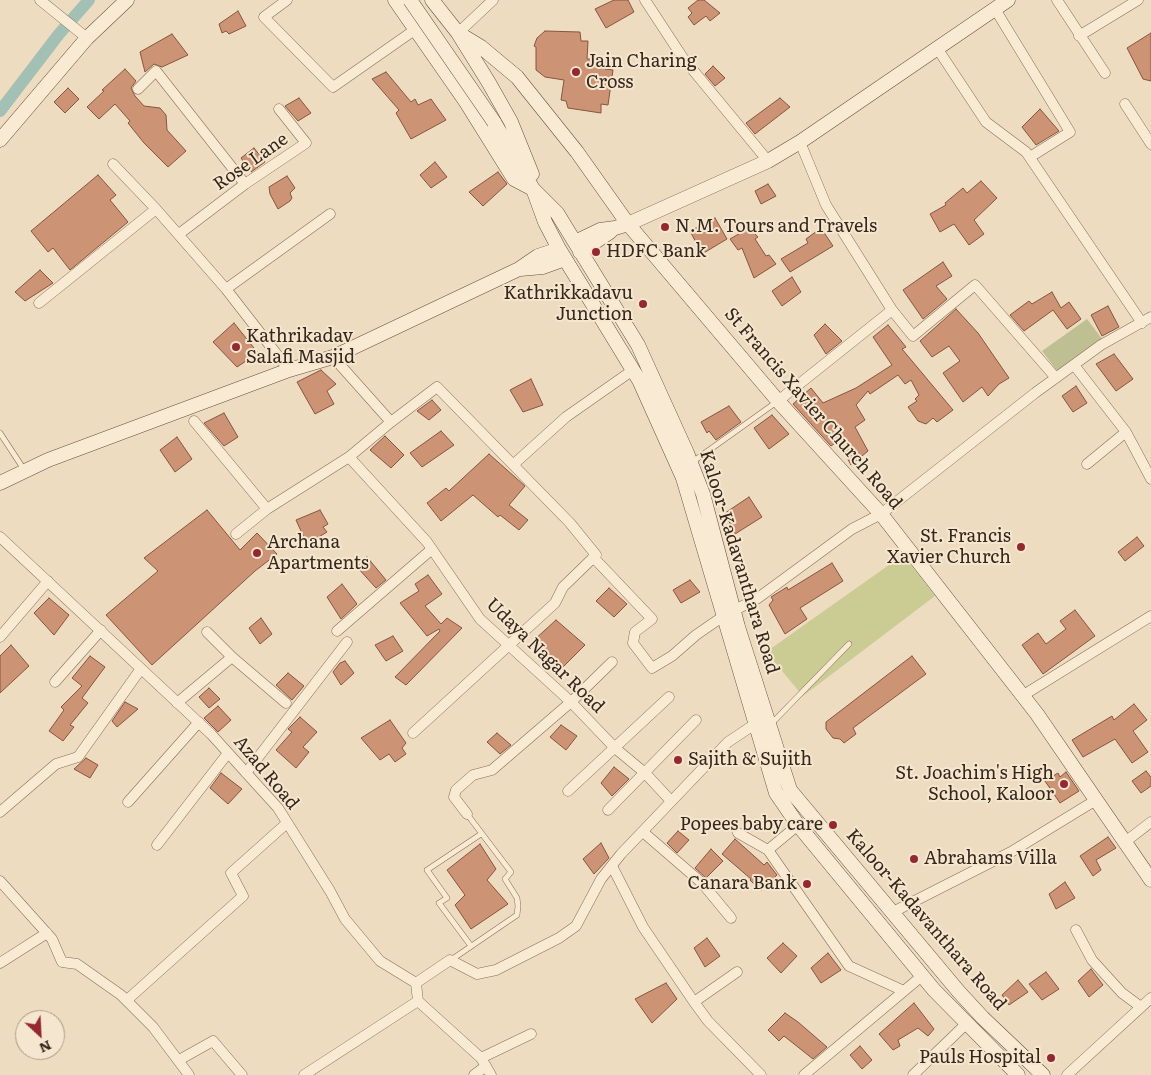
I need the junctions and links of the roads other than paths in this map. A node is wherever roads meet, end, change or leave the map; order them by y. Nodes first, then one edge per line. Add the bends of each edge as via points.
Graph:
1 (40, 0) edge
2 (126, 0) edge
3 (288, 0) edge
4 (395, 0) edge
5 (410, 0) edge
6 (493, 0) edge
7 (645, 0) edge
8 (1008, 0) edge
9 (1057, 0) edge
10 (1138, 0) edge
11 (434, 2) edge
12 (995, 9) junction
13 (413, 25) junction
14 (458, 33) junction
15 (83, 35) junction
16 (1079, 36) junction
17 (937, 48) junction
18 (1105, 73) dead end
19 (138, 89) dead end
20 (1125, 104) dead end
21 (279, 109) dead end
22 (0, 140) edge
23 (800, 142) junction
24 (1151, 144) edge
25 (1030, 157) junction
26 (768, 162) junction
27 (113, 164) dead end
28 (245, 184) junction
29 (533, 189) junction
30 (156, 209) junction
31 (330, 214) dead end
32 (621, 226) junction
33 (179, 234) junction
34 (578, 247) junction
35 (562, 254) junction
36 (226, 289) junction
37 (38, 303) dead end
38 (892, 310) junction
39 (1147, 320) edge
40 (333, 357) junction
41 (1074, 364) junction
42 (289, 370) junction
43 (633, 370) junction
44 (1056, 378) junction
45 (778, 401) junction
46 (194, 421) dead end
47 (391, 422) junction
48 (1126, 432) junction
49 (0, 433) edge
50 (349, 456) junction
51 (691, 463) junction
52 (514, 464) junction
53 (1087, 464) dead end
54 (25, 471) junction
55 (1151, 479) edge
56 (0, 483) edge
57 (267, 508) junction
58 (881, 514) junction
59 (236, 534) dead end
60 (2, 543) edge
61 (432, 549) junction
62 (593, 557) junction
63 (48, 581) junction
64 (729, 613) junction
65 (1151, 616) edge
66 (102, 630) junction
67 (337, 631) dead end
68 (207, 632) dead end
69 (0, 637) edge
70 (347, 642) dead end
71 (849, 644) dead end
72 (507, 646) junction
73 (232, 657) junction
74 (612, 662) dead end
75 (140, 670) junction
76 (55, 682) dead end
77 (1022, 696) junction
78 (669, 697) dead end
79 (571, 702) junction
80 (178, 703) junction
81 (286, 703) dead end
82 (696, 720) dead end
83 (199, 722) junction
84 (764, 722) junction
85 (413, 733) dead end
86 (615, 748) junction
87 (228, 753) junction
88 (246, 773) junction
89 (644, 773) junction
90 (568, 792) dead end
91 (1096, 800) junction
92 (671, 801) junction
93 (128, 802) dead end
94 (608, 810) dead end
95 (0, 812) edge
96 (467, 814) joint
97 (1151, 822) edge
98 (287, 823) junction
99 (798, 824) junction
100 (644, 832) junction
101 (738, 833) dead end
102 (481, 834) junction
103 (1125, 842) junction
104 (157, 845) dead end
105 (768, 850) junction
106 (612, 866) junction
107 (1151, 880) edge
108 (0, 881) edge
109 (893, 912) junction
110 (731, 918) dead end
111 (1076, 930) dead end
112 (47, 932) junction
113 (471, 946) junction
114 (450, 960) junction
115 (0, 963) edge
116 (736, 972) dead end
117 (923, 975) junction
118 (416, 983) junction
119 (904, 991) junction
120 (1151, 998) edge
121 (127, 1000) junction
122 (418, 1001) junction
123 (694, 1002) junction
124 (1141, 1008) junction
125 (966, 1024) junction
126 (531, 1034) dead end
127 (179, 1060) junction
128 (486, 1066) edge
129 (189, 1075) edge
130 (242, 1075) edge
131 (304, 1075) edge
132 (474, 1075) edge
133 (761, 1075) edge
134 (804, 1075) edge
135 (913, 1075) edge
136 (1018, 1075) edge
137 (1043, 1075) edge
138 (1067, 1075) edge

1 - 15 street
2 - 15 main road
3 - 13 street via 264,17 333,87
4 - 13 main road
5 - 29 main road, bridge via 494,122
6 - 14 street
7 - 26 street via 683,58
8 - 12 main road
9 - 16 street
10 - 16 street
11 - 13 main road
11 - 14 main road
12 - 17 main road
12 - 25 street via 1070,132
13 - 29 main road via 514,179
14 - 29 main road via 511,122 531,170
14 - 32 main road, St Francis Xavier Church Road via 517,77 577,152
15 - 22 main road
16 - 18 street
17 - 23 main road
17 - 25 street via 986,122
19 - 28 street via 156,71
20 - 24 street
21 - 28 street, Rose Lane via 306,143
23 - 26 main road
23 - 38 street via 826,205
25 - 39 street
26 - 32 main road
27 - 30 street
28 - 33 street, Rose Lane
29 - 34 main road, Kaloor-Kadavanthara Road via 557,213
29 - 35 main road, Kaloor-Kadavanthara Road
30 - 33 street
30 - 37 street
31 - 36 street
32 - 34 main road
32 - 45 main road, St Francis Xavier Church Road
33 - 36 street
34 - 51 main road, Kaloor-Kadavanthara Road via 638,345
35 - 40 main road via 543,267 519,269
35 - 43 main road, Kaloor-Kadavanthara Road
36 - 42 street
38 - 44 street via 913,336 976,285
38 - 45 street
39 - 41 street
40 - 42 main road
40 - 47 street
41 - 44 street
41 - 48 street
42 - 54 main road
43 - 52 street via 566,417
43 - 64 main road, Kaloor-Kadavanthara Road via 683,478
44 - 58 street
45 - 51 lane
45 - 58 main road, St Francis Xavier Church Road
46 - 57 street
47 - 50 street
47 - 52 street via 437,387
48 - 53 street
48 - 55 street
49 - 54 lane
50 - 57 street
50 - 61 street, Udaya Nagar Road
51 - 64 main road, Kaloor-Kadavanthara Road via 703,494
52 - 62 street via 570,523 596,555
54 - 56 main road
57 - 59 street
58 - 64 street via 852,529 758,598
58 - 77 main road, St Francis Xavier Church Road
60 - 63 street, Azad Road
61 - 67 street
61 - 72 street, Udaya Nagar Road via 480,619
62 - 64 street via 652,619 635,632 633,643 652,668
62 - 72 street via 563,587 555,603
63 - 66 street, Azad Road
63 - 69 street
64 - 84 main road, Kaloor-Kadavanthara Road
65 - 77 street
66 - 75 street, Azad Road
66 - 76 street
68 - 73 street
70 - 88 street
71 - 84 lane
72 - 79 street, Udaya Nagar Road
72 - 85 street
73 - 80 street
73 - 81 street
74 - 79 street
75 - 80 street, Azad Road
75 - 95 street via 78,757 56,764
77 - 91 main road, St Francis Xavier Church Road
78 - 86 street
79 - 86 street, Udaya Nagar Road
79 - 96 street via 492,770 474,775 456,790 454,797
80 - 83 street, Azad Road
82 - 89 street
83 - 87 street, Azad Road
83 - 93 street
84 - 92 street via 728,742
84 - 99 main road, Kaloor-Kadavanthara Road via 776,793
84 - 109 main road, Kaloor-Kadavanthara Road via 790,790
86 - 89 street, Udaya Nagar Road
86 - 90 street
87 - 88 street, Azad Road
87 - 104 street
88 - 98 street, Azad Road via 278,808
89 - 92 street, Udaya Nagar Road
89 - 94 street
91 - 103 main road, St Francis Xavier Church Road
91 - 109 street via 1011,852
92 - 100 street
96 - 102 lane
97 - 103 street
98 - 118 street, Azad Road via 345,919 380,961
98 - 121 street via 231,873 243,896
99 - 105 street
99 - 117 main road, Kaloor-Kadavanthara Road
100 - 106 street
100 - 110 street via 702,884
101 - 105 street
102 - 113 lane via 511,872 504,879 517,898 518,906 517,915
102 - 113 lane via 427,870 447,898 439,903
103 - 107 main road, St Francis Xavier Church Road
105 - 119 street via 849,966
106 - 114 street via 601,879 576,926 559,938 496,970 477,974
106 - 123 street via 643,927
108 - 112 street
109 - 137 main road, Kaloor-Kadavanthara Road via 983,1018
111 - 124 street via 1092,960 1122,993
112 - 115 street
112 - 121 street via 62,962 77,964
113 - 114 lane
114 - 118 street
116 - 123 street
117 - 119 street
117 - 125 main road, Kaloor-Kadavanthara Road
118 - 122 street
119 - 134 street
120 - 124 street
121 - 127 street
122 - 128 street
122 - 131 street
123 - 133 street via 708,1021
124 - 138 street
125 - 135 street
125 - 136 main road, Kaloor-Kadavanthara Road
126 - 128 street
127 - 129 street
127 - 130 street via 213,1041
128 - 132 street

